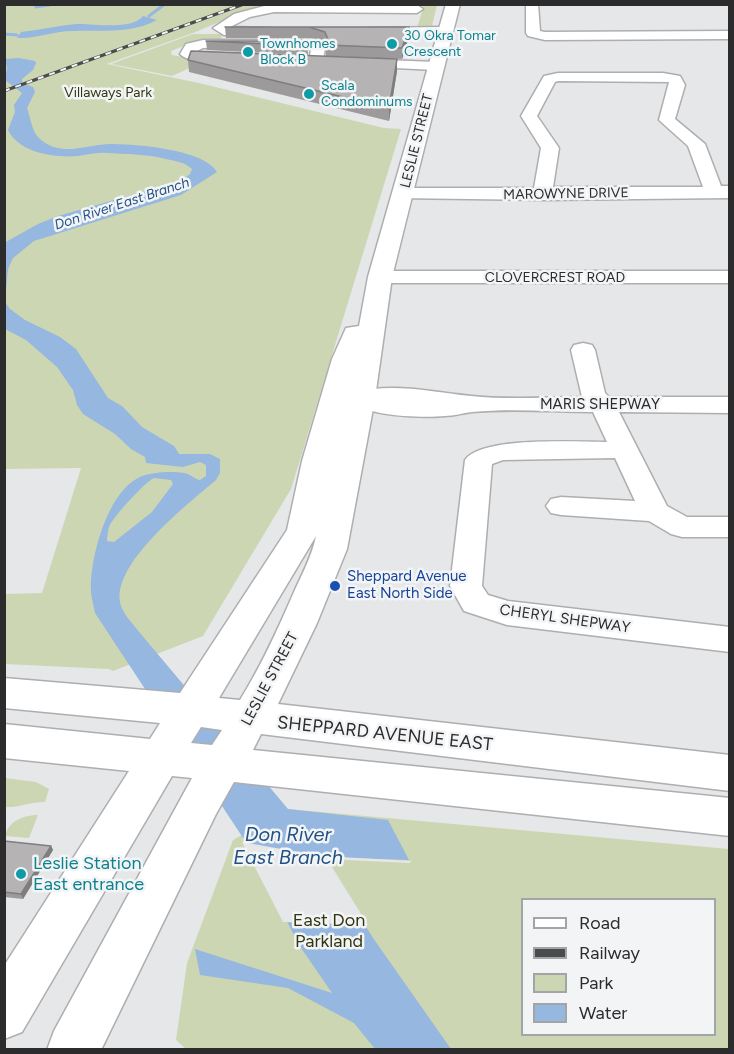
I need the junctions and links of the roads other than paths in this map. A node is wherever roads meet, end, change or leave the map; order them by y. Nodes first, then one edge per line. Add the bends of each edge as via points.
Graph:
1 (453, 4) edge
2 (532, 4) edge
3 (417, 7) edge
4 (300, 30) edge
5 (357, 31) edge
6 (411, 31) junction
7 (444, 31) junction
8 (729, 35) edge
9 (249, 59) edge
10 (436, 66) junction
11 (722, 192) edge
12 (403, 194) junction
13 (543, 194) junction
14 (380, 277) junction
15 (729, 277) edge
16 (582, 350) dead end
17 (348, 397) junction
18 (602, 405) junction
19 (729, 405) edge
20 (622, 450) junction
21 (561, 506) dead end
22 (655, 512) junction
23 (729, 527) edge
24 (729, 640) edge
25 (4, 693) edge
26 (189, 710) junction
27 (250, 718) junction
28 (4, 741) edge
29 (160, 757) junction
30 (222, 764) junction
31 (729, 773) edge
32 (729, 817) edge
33 (4, 1014) edge
34 (73, 1050) edge

1 - 7 main road, LESLIE STREET
2 - 8 street via 533,33 545,36
3 - 4 street via 274,8 249,13 220,28
3 - 6 street
5 - 6 street
6 - 7 street
7 - 10 main road, LESLIE STREET
9 - 10 street via 187,54 191,47 203,44 309,44 318,46 322,62
10 - 12 main road, LESLIE STREET
11 - 13 street, MAROWYNE DRIVE
11 - 13 street via 696,144 667,120 677,85 675,79 558,77 549,79 532,104 529,116 550,148
12 - 13 street, MAROWYNE DRIVE
12 - 14 main road, LESLIE STREET
14 - 15 street, CLOVERCREST ROAD
14 - 17 main road, LESLIE STREET
16 - 18 street via 593,394
17 - 18 street, MARIS SHEPWAY via 375,394 453,399 471,404
17 - 26 main road, LESLIE STREET via 317,461 303,530
17 - 27 main road, LESLIE STREET via 330,549 299,622
18 - 19 street, MARIS SHEPWAY
18 - 20 street
20 - 22 street via 633,464
20 - 24 street, CHERYL SHEPWAY via 499,452 479,460 466,586 477,603 507,613
21 - 22 street
22 - 23 street via 682,527
25 - 26 main road, SHEPPARD AVENUE EAST
26 - 27 main road, SHEPPARD AVENUE EAST
26 - 29 main road, LESLIE STREET
27 - 30 main road, LESLIE STREET
27 - 31 main road, SHEPPARD AVENUE EAST
28 - 29 main road
29 - 30 main road
29 - 33 main road, LESLIE STREET
30 - 32 main road
30 - 34 main road, LESLIE STREET

